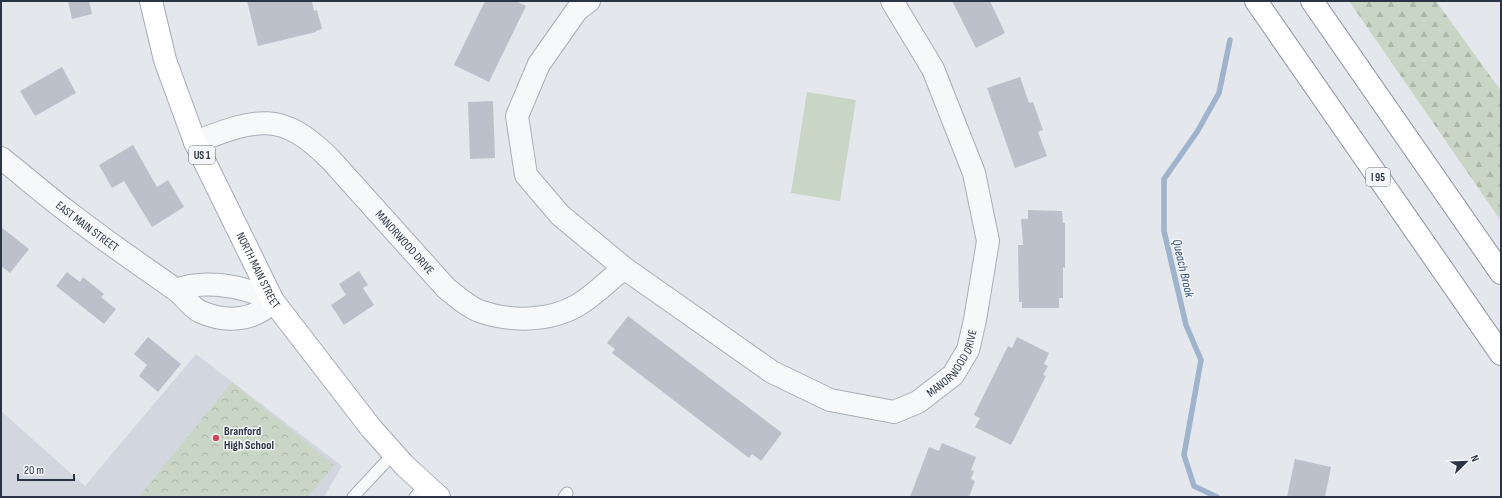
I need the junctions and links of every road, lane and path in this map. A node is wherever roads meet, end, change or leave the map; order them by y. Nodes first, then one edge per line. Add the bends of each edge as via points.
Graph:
1 (151, 1) edge
2 (589, 1) edge
3 (892, 1) edge
4 (1256, 1) edge
5 (1312, 1) edge
6 (195, 142) junction
7 (1, 158) edge
8 (624, 268) junction
9 (1501, 274) edge
10 (176, 290) junction
11 (273, 301) junction
12 (1501, 354) edge
13 (394, 453) junction
14 (426, 493) edge
15 (353, 497) edge

1 - 6 main road, NORTH MAIN STREET / US 1 via 165,60
2 - 8 street, MANORWOOD DRIVE via 577,10 539,64 517,116 526,175 560,215
3 - 8 street, MANORWOOD DRIVE via 933,69 974,173 988,241 968,350 953,375 918,402 894,412 830,400 772,372
4 - 12 main road, I 95
5 - 9 main road
6 - 8 street, MANORWOOD DRIVE via 237,126 256,122 282,126 302,136 331,160 446,288 478,311 515,319 544,317 578,305
6 - 11 main road, NORTH MAIN STREET / US 1
7 - 10 street, EAST MAIN STREET via 72,216
10 - 11 street via 201,285 247,289
10 - 11 street, EAST MAIN STREET via 201,312 226,318 255,315
11 - 13 main road, NORTH MAIN STREET / US 1 via 371,428
13 - 14 main road, NORTH MAIN STREET / US 1
13 - 15 lane

